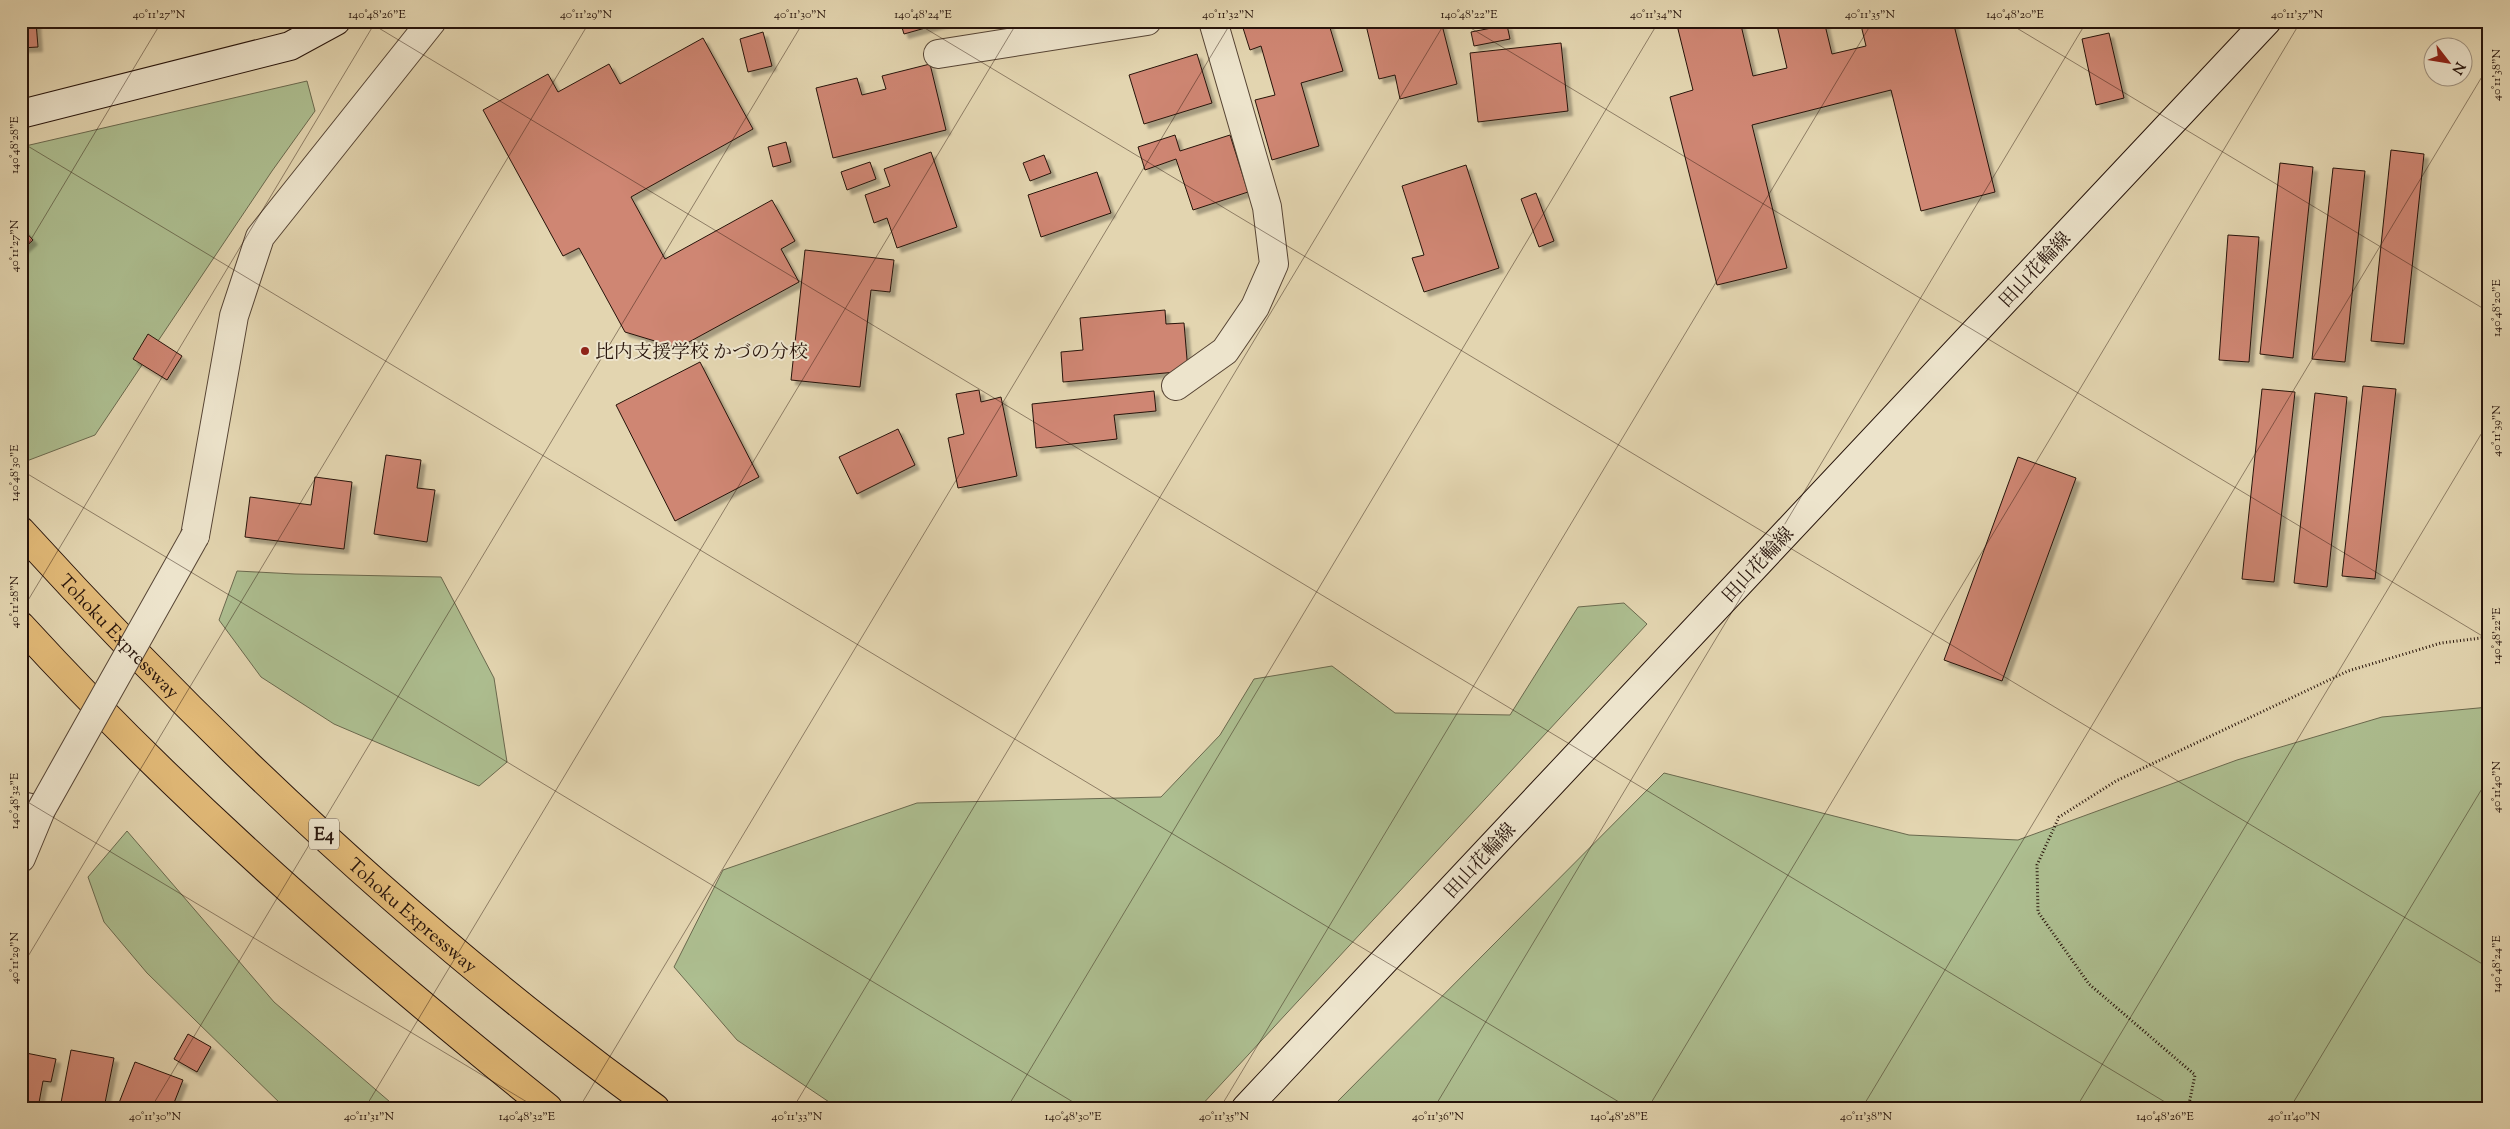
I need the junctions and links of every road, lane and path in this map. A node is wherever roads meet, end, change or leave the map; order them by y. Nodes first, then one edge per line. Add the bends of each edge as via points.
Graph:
1 (336, 21) edge
2 (432, 21) edge
3 (1147, 21) edge
4 (1213, 21) edge
5 (2267, 21) edge
6 (938, 54) dead end
7 (21, 114) edge
8 (1176, 386) dead end
9 (21, 531) edge
10 (21, 626) edge
11 (2489, 637) edge
12 (31, 808) edge
13 (21, 858) edge
14 (548, 1108) edge
15 (655, 1108) edge
16 (1246, 1108) edge
17 (2183, 1108) edge

1 - 7 street via 290,46
2 - 12 street, bridge via 260,237 234,316 195,536
3 - 6 street
4 - 8 street via 1267,207 1274,264 1255,307 1225,351
5 - 16 street, 田山花輪線
9 - 15 highway, Tohoku Expressway / E4 via 90,607 212,729 348,856 462,958
10 - 14 highway via 169,776 306,904 422,1006
11 - 17 path via 2441,643 2348,671 2116,782 2059,817 2037,865 2038,912 2089,984 2195,1075 2190,1104
12 - 13 street

